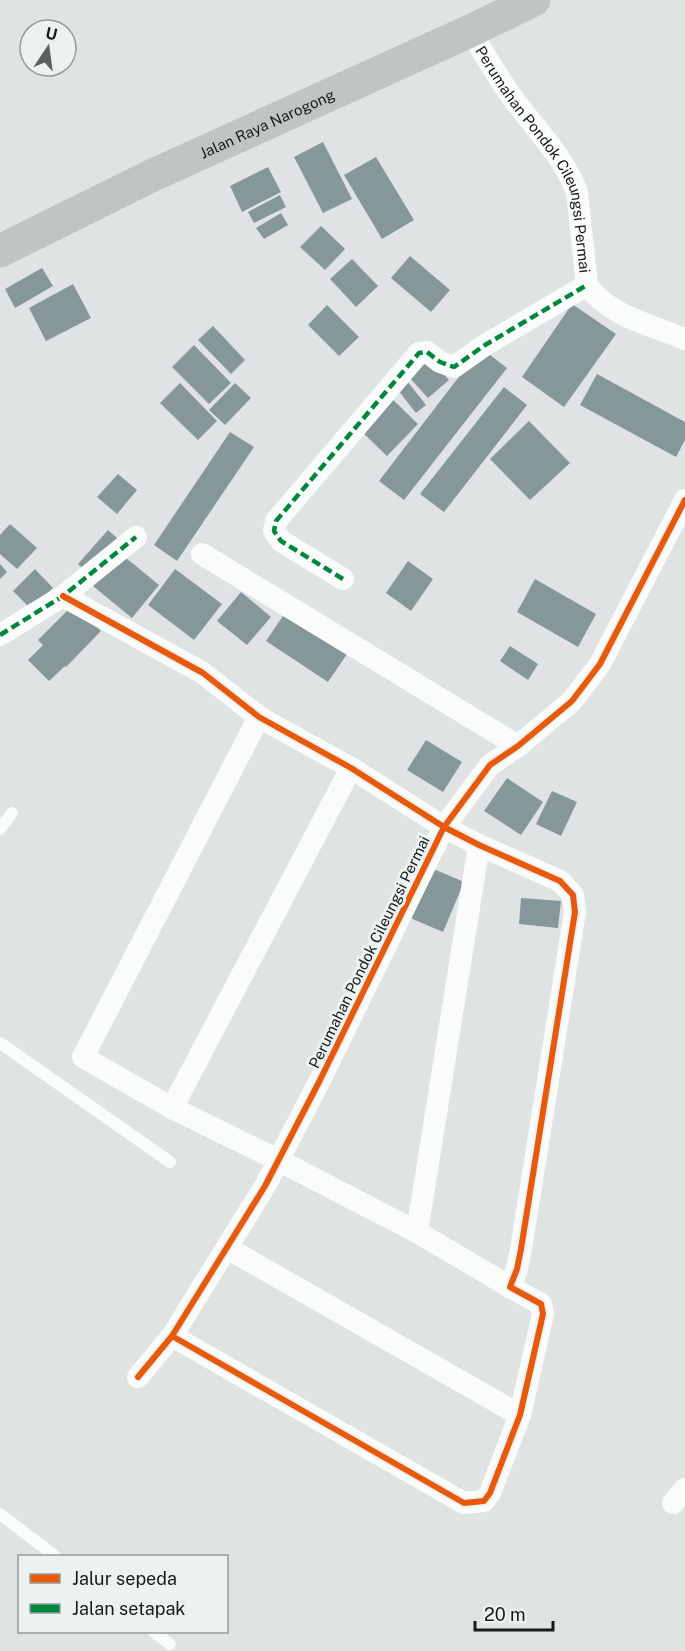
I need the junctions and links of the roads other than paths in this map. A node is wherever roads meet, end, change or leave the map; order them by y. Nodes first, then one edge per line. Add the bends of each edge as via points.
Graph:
1 (534, 0) edge
2 (470, 31) junction
3 (0, 251) edge
4 (587, 285) junction
5 (685, 339) edge
6 (685, 500) edge
7 (136, 537) dead end
8 (202, 554) dead end
9 (343, 579) dead end
10 (63, 596) junction
11 (0, 635) edge
12 (259, 717) junction
13 (518, 746) junction
14 (351, 768) junction
15 (12, 813) dead end
16 (444, 826) junction
17 (0, 829) edge
18 (479, 845) junction
19 (0, 1043) edge
20 (172, 1108) junction
21 (278, 1160) junction
22 (170, 1162) dead end
23 (417, 1232) junction
24 (227, 1248) junction
25 (510, 1287) junction
26 (172, 1336) junction
27 (138, 1377) dead end
28 (520, 1415) junction
29 (0, 1514) edge
30 (53, 1555) edge
31 (155, 1633) edge
32 (170, 1644) dead end

1 - 2 main road, Jalan Raya Narogong
2 - 3 main road, Jalan Raya Narogong via 151,176
2 - 4 street, Perumahan Pondok Cileungsi Permai via 573,181
4 - 5 street, Perumahan Pondok Cileungsi Permai via 611,309
4 - 9 street via 454,367 427,352 420,353 276,520 274,531 281,541
6 - 13 street, Perumahan Pondok Cileungsi Permai via 600,663 572,700
7 - 10 street
8 - 13 street
10 - 11 street
10 - 12 street via 203,673
12 - 14 street
12 - 20 street via 83,1057
13 - 16 street, Perumahan Pondok Cileungsi Permai via 490,765
14 - 16 street
14 - 20 street
15 - 17 lane
16 - 18 street
16 - 21 street, Perumahan Pondok Cileungsi Permai
18 - 23 street
18 - 25 street via 560,881 573,895 575,912 521,1250
19 - 22 lane
20 - 21 street
21 - 23 street
21 - 24 street, Perumahan Pondok Cileungsi Permai
23 - 25 street
24 - 26 street, Perumahan Pondok Cileungsi Permai
24 - 28 street
25 - 28 street via 541,1304 543,1314
26 - 27 street, Perumahan Pondok Cileungsi Permai
26 - 28 street via 464,1503 484,1501 490,1493
29 - 30 lane
31 - 32 lane

